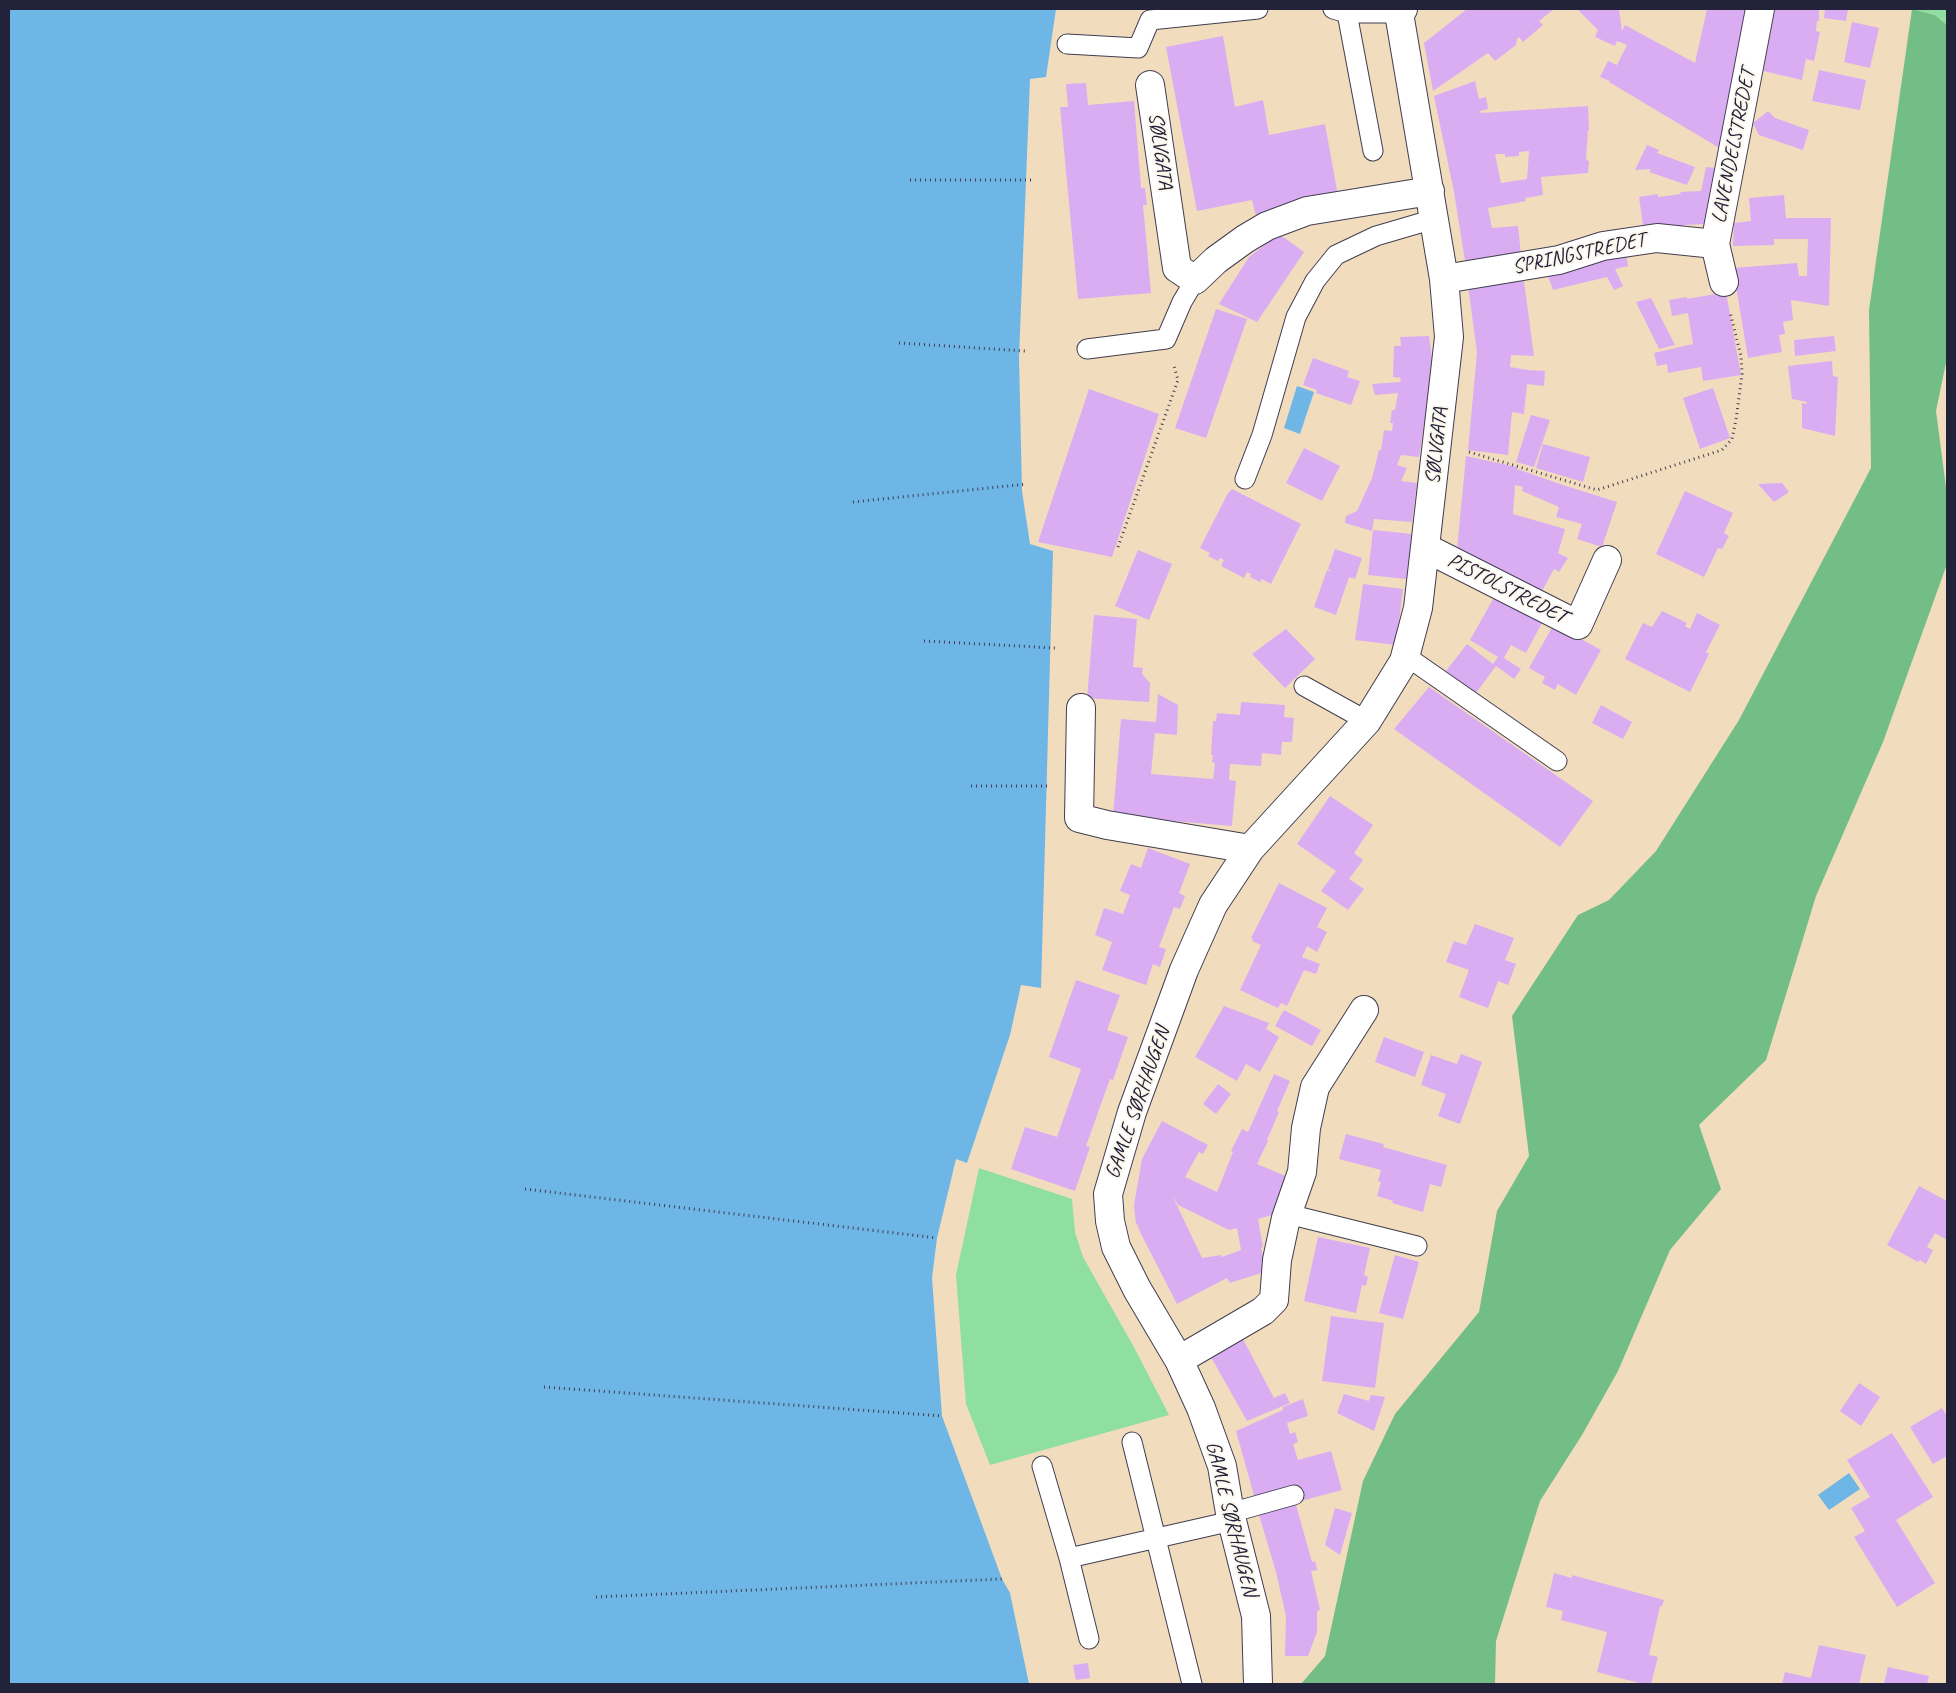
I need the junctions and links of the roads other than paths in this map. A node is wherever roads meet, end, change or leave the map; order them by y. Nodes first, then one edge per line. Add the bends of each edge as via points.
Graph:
1 (1258, 9) edge
2 (1760, 9) edge
3 (1340, 11) edge
4 (1401, 11) edge
5 (1148, 14) edge
6 (1067, 44) dead end
7 (1150, 85) dead end
8 (1373, 151) dead end
9 (1430, 191) junction
10 (1434, 219) junction
11 (1715, 244) junction
12 (1444, 279) junction
13 (1195, 280) junction
14 (1724, 282) road end
15 (1087, 349) dead end
16 (1245, 479) dead end
17 (1426, 548) junction
18 (1607, 560) dead end
19 (1406, 656) junction
20 (1304, 686) dead end
21 (1385, 694) joint
22 (1081, 708) dead end
23 (1367, 721) junction
24 (1557, 762) dead end
25 (1250, 849) junction
26 (1364, 1010) dead end
27 (1288, 1214) junction
28 (1417, 1246) dead end
29 (1178, 1360) junction
30 (1132, 1442) dead end
31 (1042, 1466) dead end
32 (1294, 1496) dead end
33 (1231, 1517) junction
34 (1157, 1538) junction
35 (1069, 1558) junction
36 (1089, 1639) dead end
37 (1192, 1684) edge
38 (1258, 1684) edge

1 - 5 lane
2 - 11 street, LAVENDELSTREDET
3 - 4 lane
3 - 8 lane
4 - 9 street, SØLVGATA
5 - 6 lane via 1138,48
7 - 13 street, SØLVGATA via 1177,268
9 - 10 street, SØLVGATA
9 - 13 street via 1307,211 1267,226 1216,260
10 - 12 street, SØLVGATA
10 - 16 lane via 1376,236 1336,255 1315,281 1296,317 1262,436
11 - 12 street, SPRINGSTREDET via 1657,238 1603,246 1559,260
11 - 14 street, LAVENDELSTREDET
12 - 17 street, SØLVGATA via 1449,337
13 - 15 lane via 1166,339
17 - 18 street, PISTOLSTREDET via 1578,625
17 - 19 street, SØLVGATA via 1418,608
19 - 21 street, SØLVGATA
19 - 24 lane
20 - 23 lane
21 - 23 street, GAMLE SØRHAUGEN
22 - 25 street via 1079,818
23 - 25 street, GAMLE SØRHAUGEN
25 - 29 street, GAMLE SØRHAUGEN via 1213,904 1184,970 1132,1112 1108,1194 1116,1247
26 - 27 street via 1315,1088 1306,1128 1302,1172
27 - 28 lane
27 - 29 street via 1277,1260 1274,1300 1263,1311
29 - 33 street, GAMLE SØRHAUGEN via 1201,1408 1222,1466
30 - 34 lane
31 - 35 lane
32 - 33 lane
33 - 34 lane
33 - 38 street, GAMLE SØRHAUGEN via 1256,1616
34 - 35 lane
34 - 37 lane
35 - 36 lane

